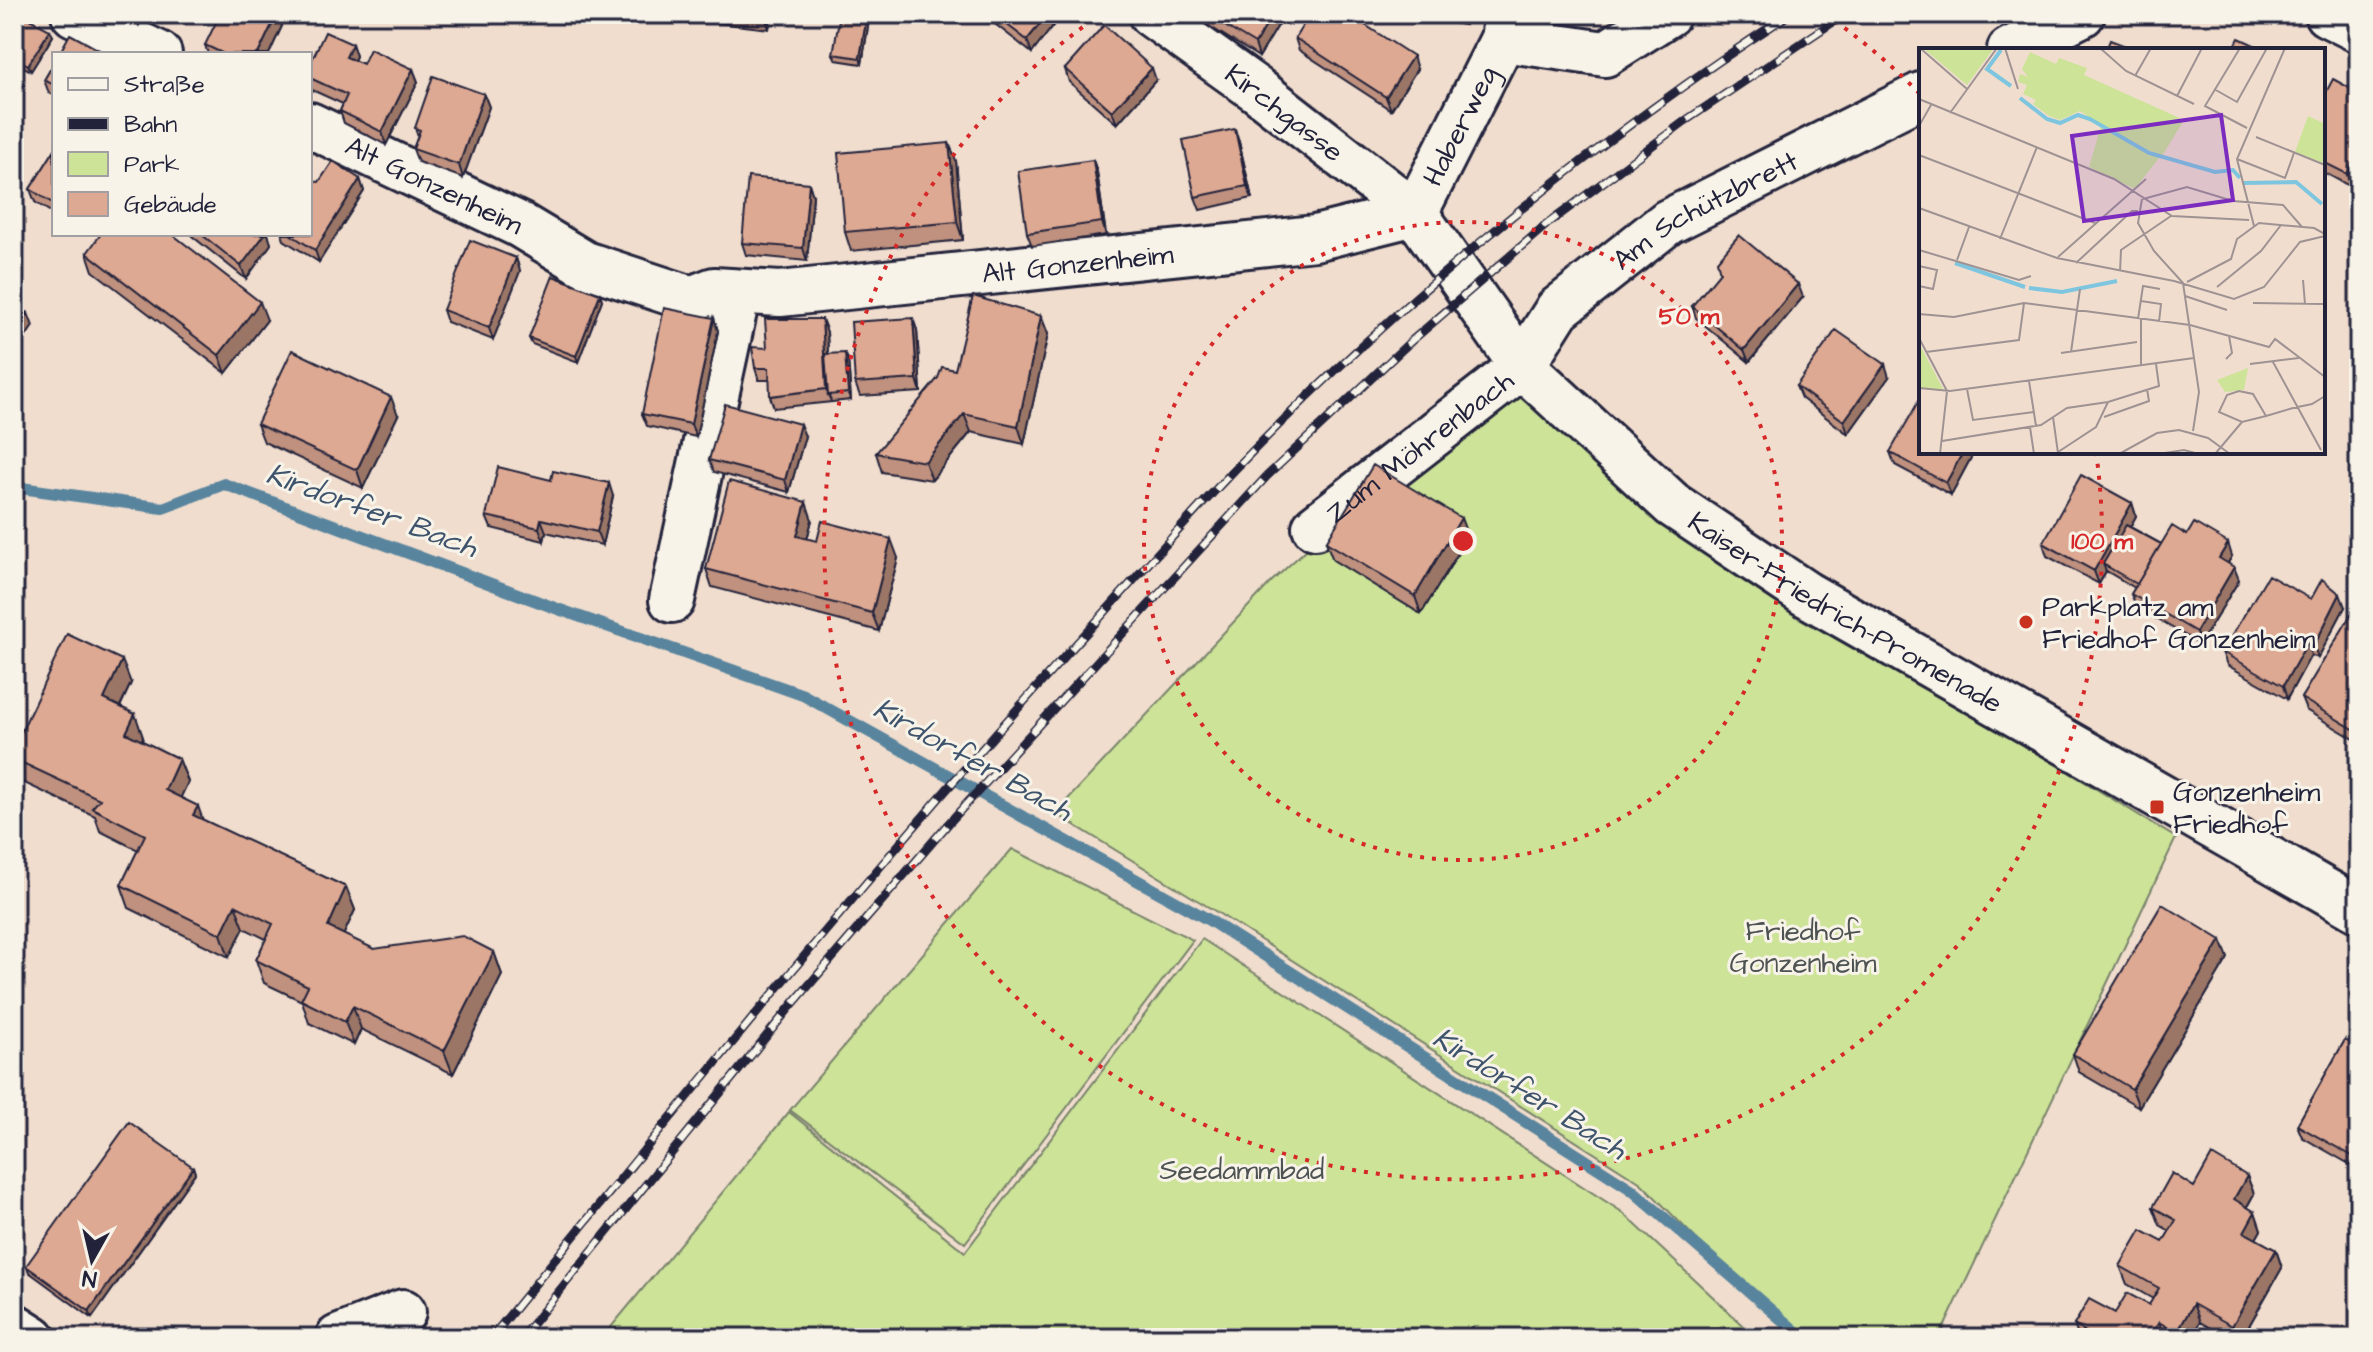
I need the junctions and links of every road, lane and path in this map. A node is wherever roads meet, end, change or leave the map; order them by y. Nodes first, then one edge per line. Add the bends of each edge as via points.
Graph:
1 (74, 14) edge
2 (1151, 14) edge
3 (1668, 14) edge
4 (2082, 14) edge
5 (2327, 14) edge
6 (1505, 27) edge
7 (2359, 30) edge
8 (2014, 48) edge
9 (155, 52) edge
10 (1919, 96) edge
11 (312, 126) edge
12 (1415, 213) junction
13 (738, 293) junction
14 (1522, 366) junction
15 (1315, 527) dead end
16 (672, 600) dead end
17 (2359, 910) edge
18 (403, 1312) dead end
19 (14, 1326) edge
20 (33, 1338) edge
21 (338, 1338) edge

1 - 9 street
2 - 12 street, Kirchgasse
3 - 6 street, Haberweg via 1605,54
4 - 8 street
5 - 7 street
6 - 12 street, Haberweg
10 - 14 street, Am Schützbrett via 1668,222 1558,309
11 - 13 street, Alt Gonzenheim via 520,225 585,264 691,299 714,290
12 - 13 street, Alt Gonzenheim via 1315,238 780,294
12 - 14 street, Kaiser-Friedrich-Promenade
13 - 16 street
14 - 15 street, Zum Möhrenbach
14 - 17 street, Kaiser-Friedrich-Promenade via 1673,505 1806,594
18 - 21 street
19 - 20 street

